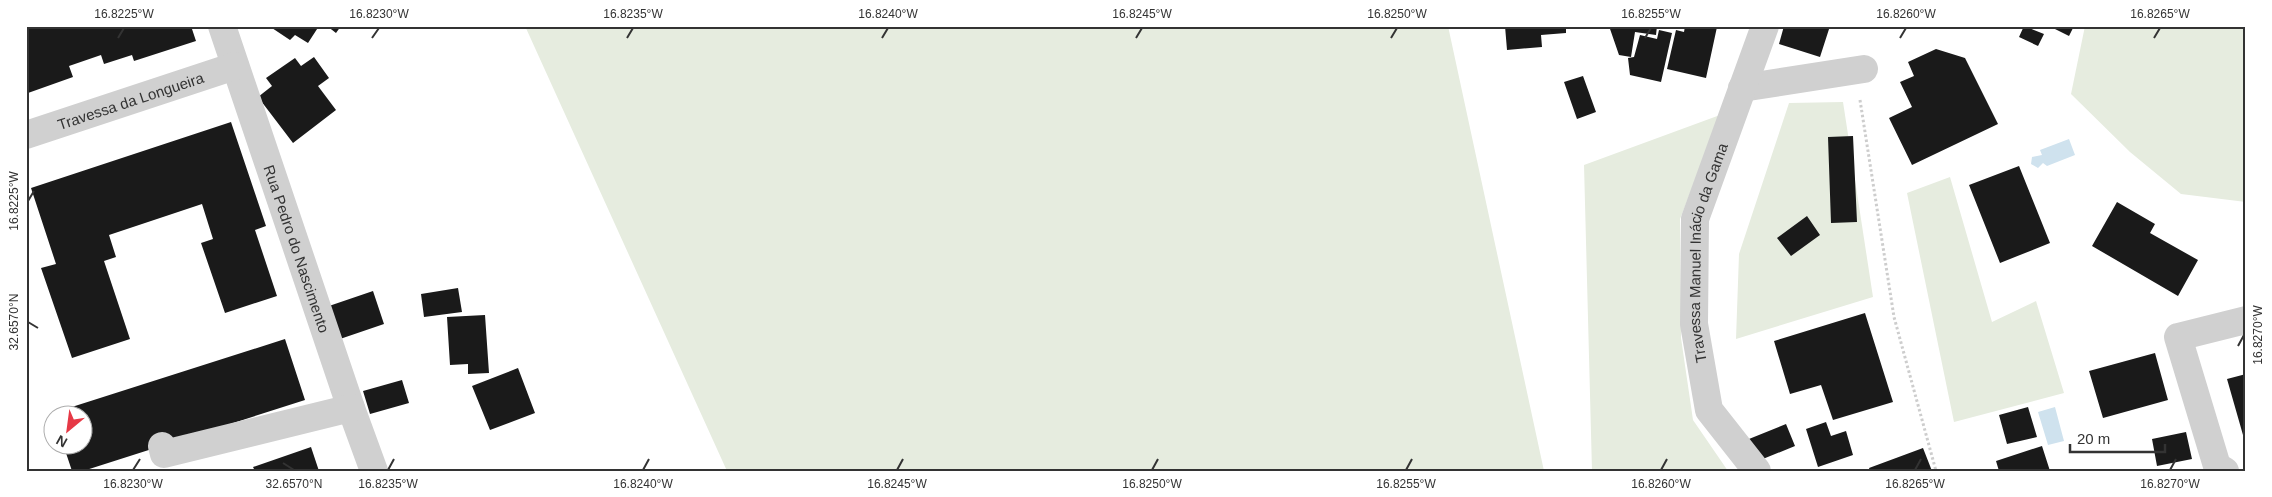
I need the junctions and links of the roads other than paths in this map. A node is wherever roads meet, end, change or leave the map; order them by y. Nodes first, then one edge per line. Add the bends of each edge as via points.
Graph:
1 (222, 26) edge
2 (1765, 26) edge
3 (235, 66) junction
4 (1859, 69) road end
5 (1742, 88) junction
6 (26, 135) edge
7 (2246, 320) edge
8 (351, 408) junction
9 (162, 446) dead end
10 (374, 471) edge
11 (1757, 471) edge
12 (2225, 471) edge

1 - 3 street, Rua Pedro do Nascimento
2 - 5 street, Travessa Manuel Inácio da Gama
3 - 6 street, Travessa da Longueira
3 - 8 street, Rua Pedro do Nascimento
4 - 5 street
5 - 11 street, Travessa Manuel Inácio da Gama via 1695,219 1694,324 1709,410
7 - 12 street via 2178,337 2217,466
8 - 9 street via 164,454
8 - 10 street, Rua Pedro do Nascimento

